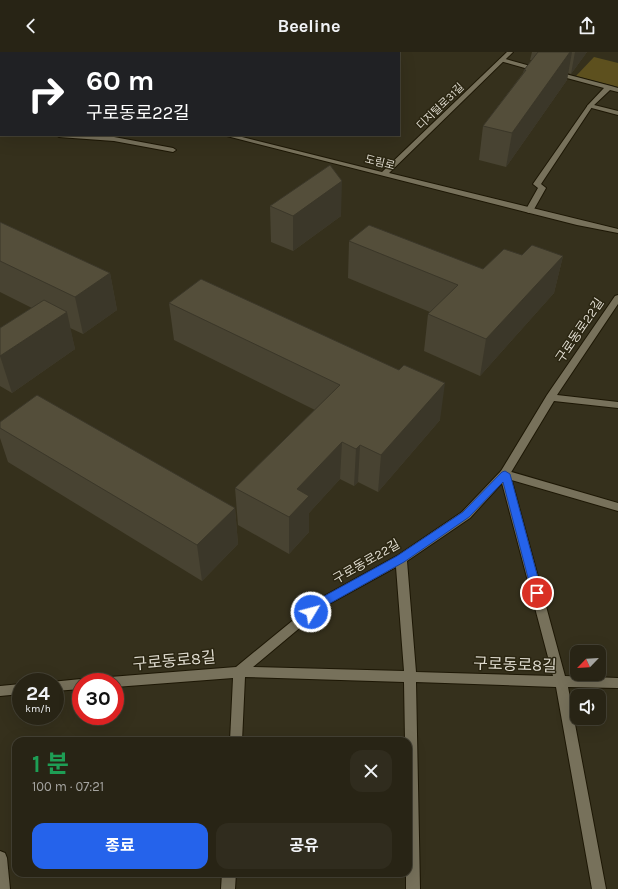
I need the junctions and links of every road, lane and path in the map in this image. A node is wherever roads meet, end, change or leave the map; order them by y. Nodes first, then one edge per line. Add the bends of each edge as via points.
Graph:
1 (510, 52) edge
2 (502, 60) junction
3 (609, 88) junction
4 (618, 90) edge
5 (590, 106) junction
6 (618, 113) edge
7 (73, 136) edge
8 (230, 136) edge
9 (173, 150) dead end
10 (384, 174) junction
11 (529, 211) junction
12 (618, 231) edge
13 (618, 298) edge
14 (550, 398) junction
15 (618, 405) edge
16 (505, 474) junction
17 (618, 507) edge
18 (401, 559) junction
19 (239, 672) junction
20 (410, 676) junction
21 (124, 681) edge
22 (561, 683) junction
23 (618, 684) edge
24 (12, 690) edge
25 (0, 691) edge
26 (236, 737) edge
27 (411, 737) edge
28 (412, 818) edge
29 (0, 858) edge
30 (229, 877) edge
31 (3, 889) edge
32 (228, 889) edge
33 (413, 889) edge
34 (600, 889) edge

1 - 2 street, 디지털로31길
2 - 3 street
2 - 10 street, 디지털로31길
3 - 4 street
3 - 5 street
5 - 6 street
5 - 11 street via 537,184 542,188
7 - 9 street via 114,139
8 - 10 street, 도림로
10 - 11 street, 도림로
11 - 12 street, 도림로
13 - 14 street, 구로동로22길
14 - 15 street
14 - 16 street, 구로동로22길
16 - 17 street
16 - 18 street, 구로동로22길 via 466,515
16 - 22 street
18 - 19 street, 구로동로22길 via 323,602
18 - 20 street
19 - 20 street, 구로동로8길
19 - 21 street, 구로동로8길
19 - 26 street
20 - 22 street, 구로동로8길
20 - 27 street
22 - 23 street, 구로동로8길
22 - 34 street
24 - 25 street
28 - 33 street
29 - 31 street
30 - 32 street

